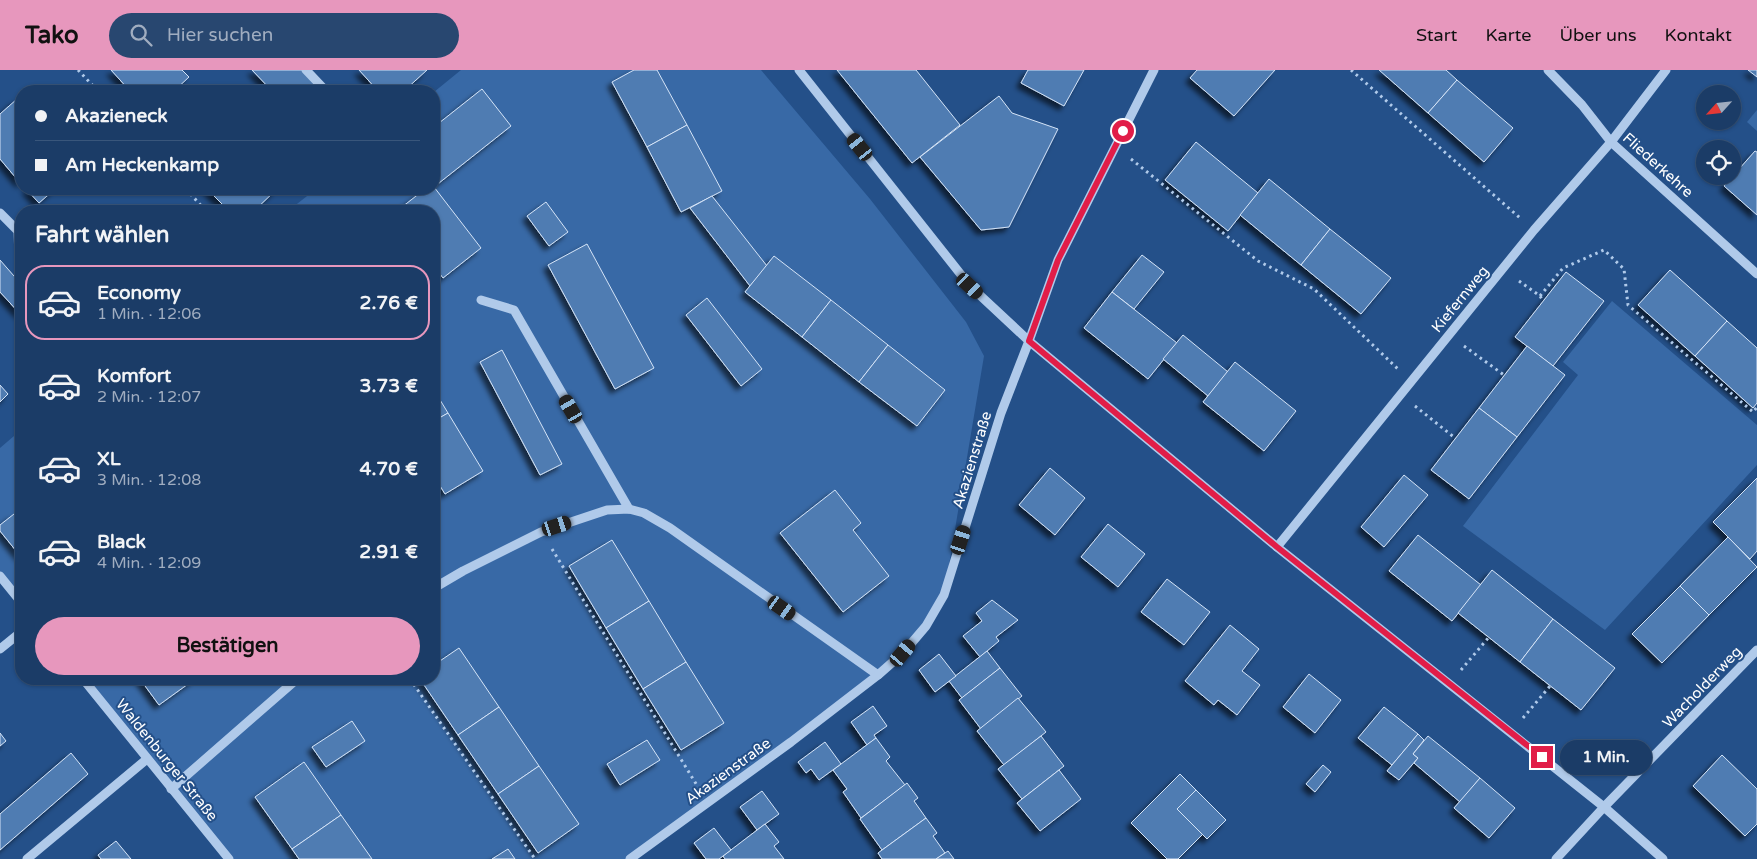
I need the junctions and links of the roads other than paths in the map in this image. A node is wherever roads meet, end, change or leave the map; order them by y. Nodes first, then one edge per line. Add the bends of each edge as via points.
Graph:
1 (306, 70) edge
2 (800, 70) edge
3 (1154, 70) edge
4 (1548, 70) edge
5 (1666, 70) edge
6 (320, 85) edge
7 (1611, 142) junction
8 (0, 213) edge
9 (15, 228) edge
10 (1757, 274) edge
11 (481, 300) dead end
12 (1029, 341) junction
13 (629, 509) junction
14 (1277, 547) junction
15 (0, 576) edge
16 (440, 584) edge
17 (15, 595) edge
18 (15, 637) edge
19 (0, 649) edge
20 (1757, 650) edge
21 (878, 675) junction
22 (88, 685) edge
23 (290, 685) edge
24 (147, 759) junction
25 (172, 788) junction
26 (1604, 807) junction
27 (28, 859) edge
28 (229, 859) edge
29 (630, 859) edge
30 (1556, 859) edge
31 (1663, 859) edge

1 - 6 street
2 - 12 street via 970,286
3 - 12 street, Akazienstraße via 1058,260
4 - 7 street, Fliederkehre via 1582,105
5 - 7 street, Kiefernweg
7 - 10 street, Fliederkehre
7 - 14 street, Kiefernweg via 1534,230
8 - 9 street
11 - 13 street via 514,310
12 - 14 street
12 - 21 street, Akazienstraße via 1001,413 944,595 926,626
13 - 16 street via 607,510 541,532
13 - 21 street via 644,513 670,528
14 - 26 street
15 - 17 street
18 - 19 street
20 - 26 street, Wacholderweg
21 - 29 street, Akazienstraße
22 - 24 street, Waldenburger Straße
23 - 25 street
24 - 25 street, Waldenburger Straße
24 - 27 street
25 - 28 street, Waldenburger Straße
26 - 30 street, Wacholderweg
26 - 31 street

